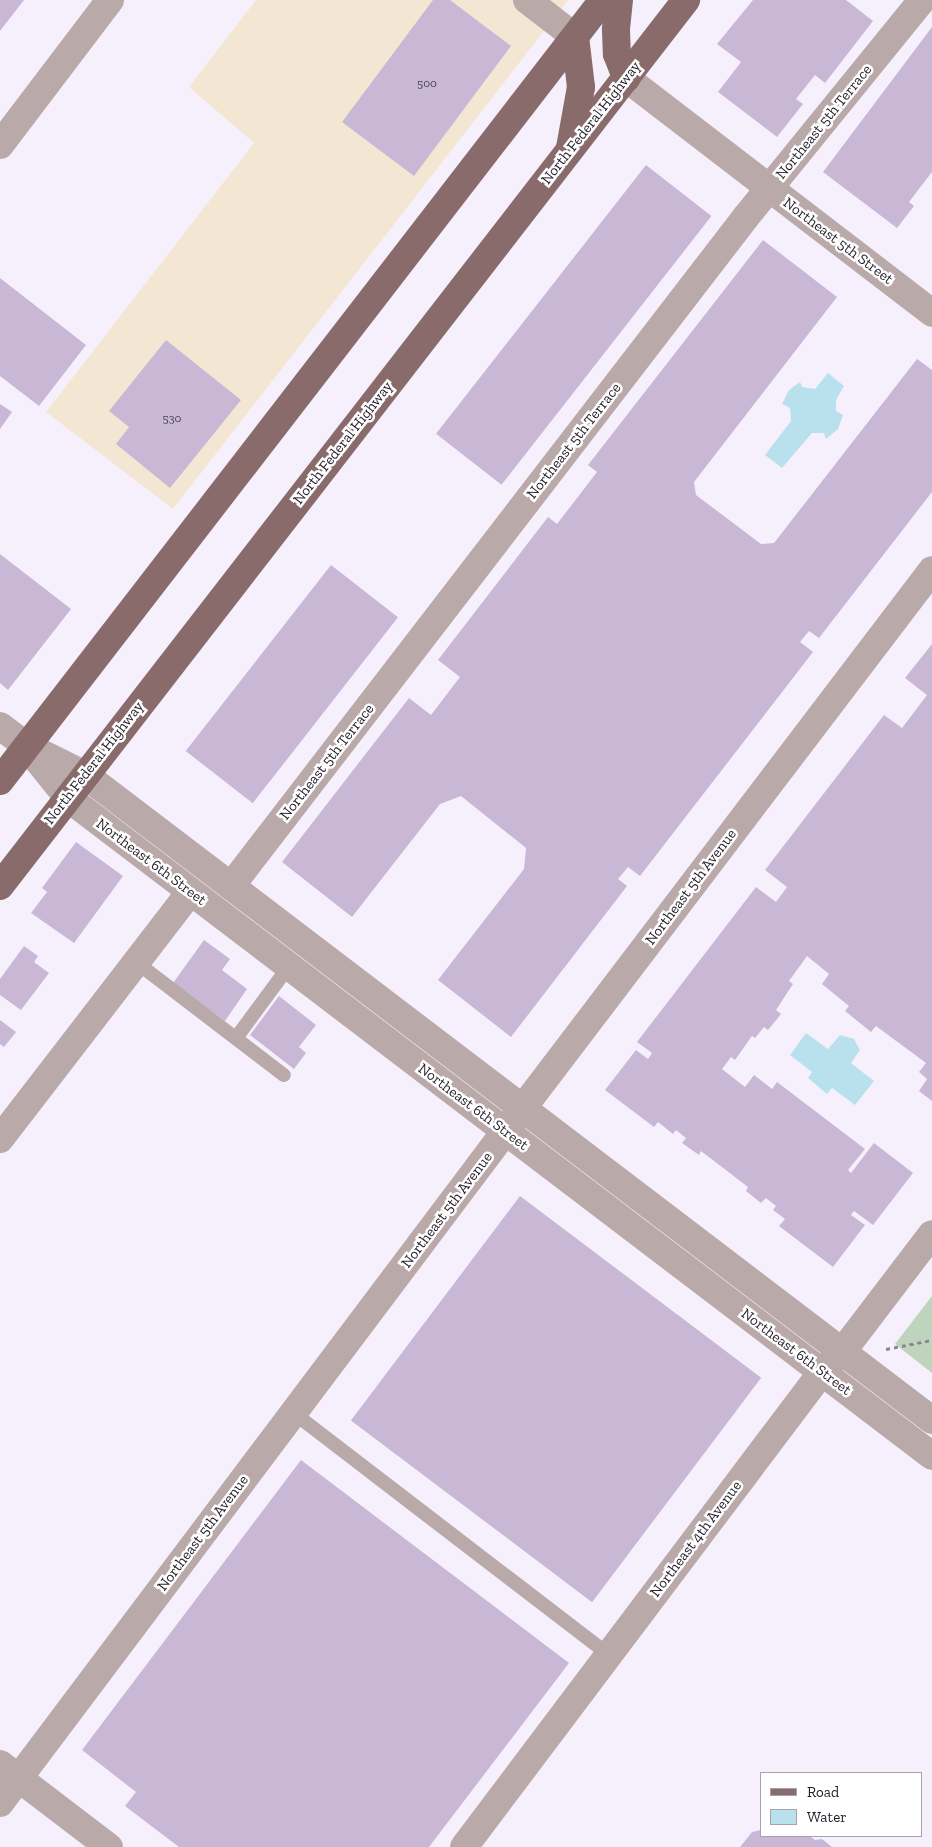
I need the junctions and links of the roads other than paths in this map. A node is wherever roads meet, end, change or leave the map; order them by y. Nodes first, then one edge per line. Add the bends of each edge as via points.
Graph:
1 (110, 0) edge
2 (527, 0) edge
3 (603, 0) edge
4 (619, 0) edge
5 (686, 0) edge
6 (922, 0) edge
7 (575, 37) junction
8 (626, 78) junction
9 (0, 145) edge
10 (569, 152) junction
11 (769, 189) junction
12 (932, 312) edge
13 (932, 570) edge
14 (0, 726) edge
15 (26, 746) junction
16 (85, 775) junction
17 (0, 781) edge
18 (68, 798) junction
19 (0, 886) edge
20 (231, 886) junction
21 (190, 892) junction
22 (136, 962) junction
23 (288, 966) junction
24 (236, 1038) junction
25 (284, 1075) dead end
26 (522, 1108) junction
27 (506, 1132) junction
28 (0, 1139) edge
29 (932, 1234) edge
30 (842, 1352) junction
31 (822, 1372) junction
32 (295, 1414) junction
33 (932, 1420) edge
34 (932, 1456) edge
35 (609, 1655) junction
36 (9, 1772) edge
37 (0, 1803) edge
38 (109, 1847) edge
39 (464, 1847) edge

1 - 9 street
2 - 7 street
3 - 7 main road
4 - 8 main road via 617,54
5 - 8 main road, North Federal Highway
6 - 11 street, Northeast 5th Terrace
7 - 10 main road via 581,87
7 - 15 main road
8 - 10 main road, North Federal Highway
8 - 11 street, Northeast 5th Street
10 - 16 main road, North Federal Highway
11 - 12 street, Northeast 5th Street
11 - 20 street, Northeast 5th Terrace
13 - 26 street, Northeast 5th Avenue
14 - 15 street, Northeast 6th Street
15 - 16 street, Northeast 6th Street
15 - 17 main road
15 - 18 street, Northeast 6th Street
16 - 18 main road, North Federal Highway
16 - 20 street, Northeast 6th Street
18 - 19 main road, North Federal Highway
18 - 21 street, Northeast 6th Street
20 - 26 street, Northeast 6th Street
21 - 22 street
21 - 23 street, Northeast 6th Street
22 - 24 lane
22 - 28 street
23 - 24 lane
23 - 27 street, Northeast 6th Street
24 - 25 lane
26 - 27 street, Northeast 5th Avenue
26 - 30 street, Northeast 6th Street
27 - 31 street, Northeast 6th Street
27 - 32 street, Northeast 5th Avenue
29 - 30 street, Northeast 4th Avenue
30 - 31 street, Northeast 4th Avenue
30 - 33 street, Northeast 6th Street
31 - 34 street, Northeast 6th Street
31 - 35 street, Northeast 4th Avenue
32 - 35 lane
32 - 36 street, Northeast 5th Avenue
35 - 39 street, Northeast 4th Avenue
36 - 37 street, Northeast 5th Avenue
36 - 38 street

